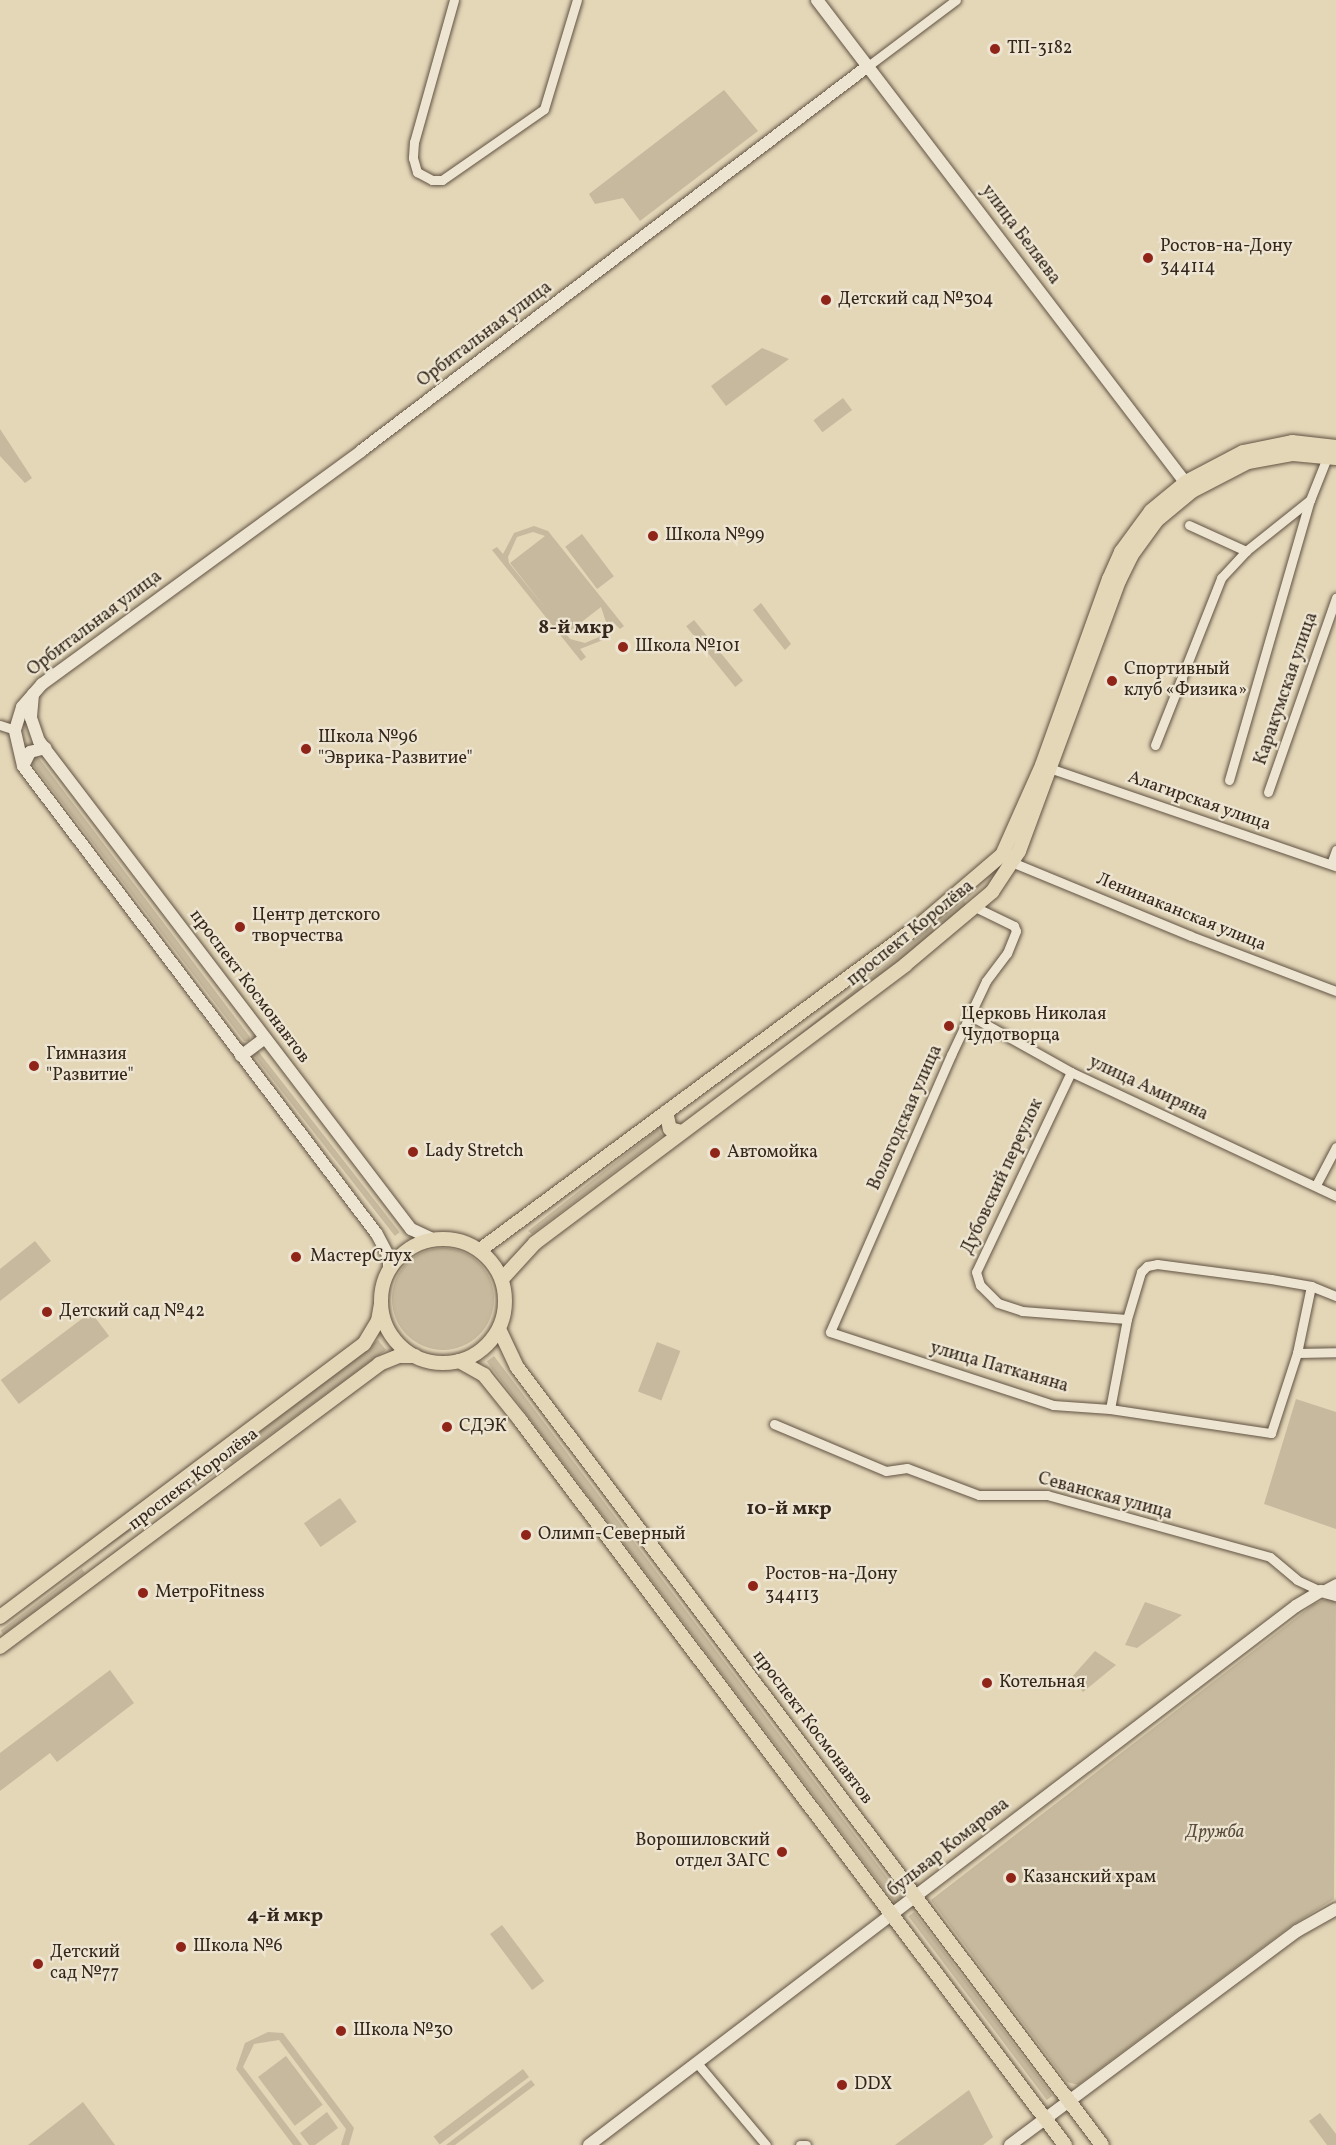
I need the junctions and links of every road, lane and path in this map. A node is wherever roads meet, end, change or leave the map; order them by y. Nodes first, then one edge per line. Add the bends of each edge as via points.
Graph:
1 (454, 0) edge
2 (577, 0) edge
3 (817, 0) edge
4 (956, 0) edge
5 (868, 66) junction
6 (1333, 453) edge
7 (1189, 486) junction
8 (1310, 500) junction
9 (1189, 525) dead end
10 (1246, 550) junction
11 (1336, 598) edge
12 (33, 693) junction
13 (0, 725) edge
14 (15, 730) junction
15 (1155, 745) dead end
16 (45, 748) junction
17 (23, 766) junction
18 (1052, 769) junction
19 (1229, 780) dead end
20 (1268, 792) dead end
21 (1336, 850) edge
22 (1014, 863) junction
23 (1334, 865) edge
24 (962, 893) junction
25 (977, 908) junction
26 (1336, 991) edge
27 (970, 1016) junction
28 (265, 1038) junction
29 (242, 1056) junction
30 (1071, 1072) junction
31 (666, 1112) junction
32 (681, 1132) junction
33 (1336, 1147) edge
34 (1316, 1185) junction
35 (1336, 1196) edge
36 (432, 1239) junction
37 (480, 1250) junction
38 (389, 1269) junction
39 (502, 1279) junction
40 (1311, 1286) junction
41 (1336, 1296) edge
42 (381, 1304) junction
43 (1127, 1319) junction
44 (499, 1329) junction
45 (830, 1332) joint
46 (1336, 1352) edge
47 (1296, 1353) junction
48 (415, 1356) junction
49 (459, 1361) junction
50 (1110, 1409) junction
51 (774, 1424) dead end
52 (213, 1459) junction
53 (228, 1478) junction
54 (89, 1551) junction
55 (104, 1570) junction
56 (1336, 1583) edge
57 (1321, 1591) junction
58 (1336, 1594) edge
59 (0, 1617) edge
60 (0, 1647) edge
61 (915, 1896) junction
62 (1336, 1909) edge
63 (892, 1915) junction
64 (697, 2063) junction
65 (1069, 2101) junction
66 (1045, 2118) junction
67 (589, 2145) edge
68 (766, 2145) edge
69 (800, 2145) edge
70 (806, 2145) edge
71 (1010, 2145) edge
72 (1065, 2145) edge
73 (1102, 2145) edge

1 - 2 street via 412,158 417,171 432,180 442,180 544,109
3 - 5 main road, улица Беляева
4 - 5 street, Орбитальная улица
5 - 7 main road, улица Беляева
5 - 12 main road, Орбитальная улица via 362,451
6 - 7 main road, проспект Королёва via 1292,442 1246,457
6 - 8 street
7 - 18 main road, проспект Королёва via 1131,556
7 - 24 main road, проспект Королёва via 1151,511 1121,552 1014,835 1002,855
8 - 10 street
8 - 19 street
9 - 10 street
10 - 15 street via 1221,578
11 - 20 street, Каракумская улица
12 - 14 main road via 22,707
12 - 16 main road, проспект Космонавтов via 31,718
13 - 14 street
14 - 17 main road
16 - 17 main road via 30,752
16 - 28 main road, проспект Космонавтов
17 - 29 main road
18 - 22 main road, проспект Королёва
18 - 23 street, Алагирская улица
21 - 23 street
22 - 25 main road, проспект Королёва
22 - 26 street, Ленинаканская улица
24 - 25 main road via 971,897
24 - 31 main road, проспект Королёва
25 - 27 street, Вологодская улица via 1014,926 1016,932
25 - 32 main road, проспект Королёва
27 - 30 street, улица Амиряна
27 - 45 street, Вологодская улица
28 - 29 main road
28 - 36 main road, проспект Космонавтов via 411,1228
29 - 38 main road via 385,1244
30 - 34 street, улица Амиряна
30 - 43 street, Дубовский переулок via 976,1272 980,1285 998,1303 1022,1311
31 - 32 main road via 670,1129
31 - 37 main road, проспект Королёва
32 - 39 main road, проспект Королёва via 535,1243
33 - 34 street
34 - 35 street, улица Амиряна
36 - 37 main road via 460,1241
36 - 38 main road via 402,1254
37 - 39 main road
38 - 42 main road
39 - 44 main road via 505,1311
40 - 41 street
40 - 43 street via 1152,1264 1141,1272
40 - 47 street
42 - 48 main road via 394,1339
42 - 52 main road, проспект Королёва via 378,1321 364,1344
43 - 50 street
44 - 49 main road via 483,1349
44 - 61 main road, проспект Космонавтов via 517,1367
45 - 50 street, улица Патканяна via 1053,1404
46 - 47 street
47 - 50 street, улица Патканяна via 1271,1433
48 - 49 main road via 436,1362
48 - 53 main road, проспект Королёва via 399,1356 379,1364
49 - 63 main road via 484,1375 499,1393
51 - 57 street, Севанская улица via 886,1471 907,1468 979,1495 1047,1495 1270,1557 1297,1580
52 - 53 main road via 224,1459
52 - 54 main road, проспект Королёва
53 - 55 main road, проспект Королёва
54 - 55 main road via 86,1560 90,1568
54 - 59 main road, проспект Королёва
55 - 60 main road, проспект Королёва
56 - 57 street
57 - 58 main road
57 - 61 main road, бульвар Комарова
61 - 63 main road, бульвар Комарова
61 - 65 main road, проспект Космонавтов
62 - 65 main road via 1297,1931
63 - 64 main road, бульвар Комарова
63 - 66 main road
64 - 67 main road, бульвар Комарова
64 - 68 street
65 - 66 main road
65 - 73 main road, проспект Космонавтов
66 - 71 main road
66 - 72 main road
69 - 70 street

